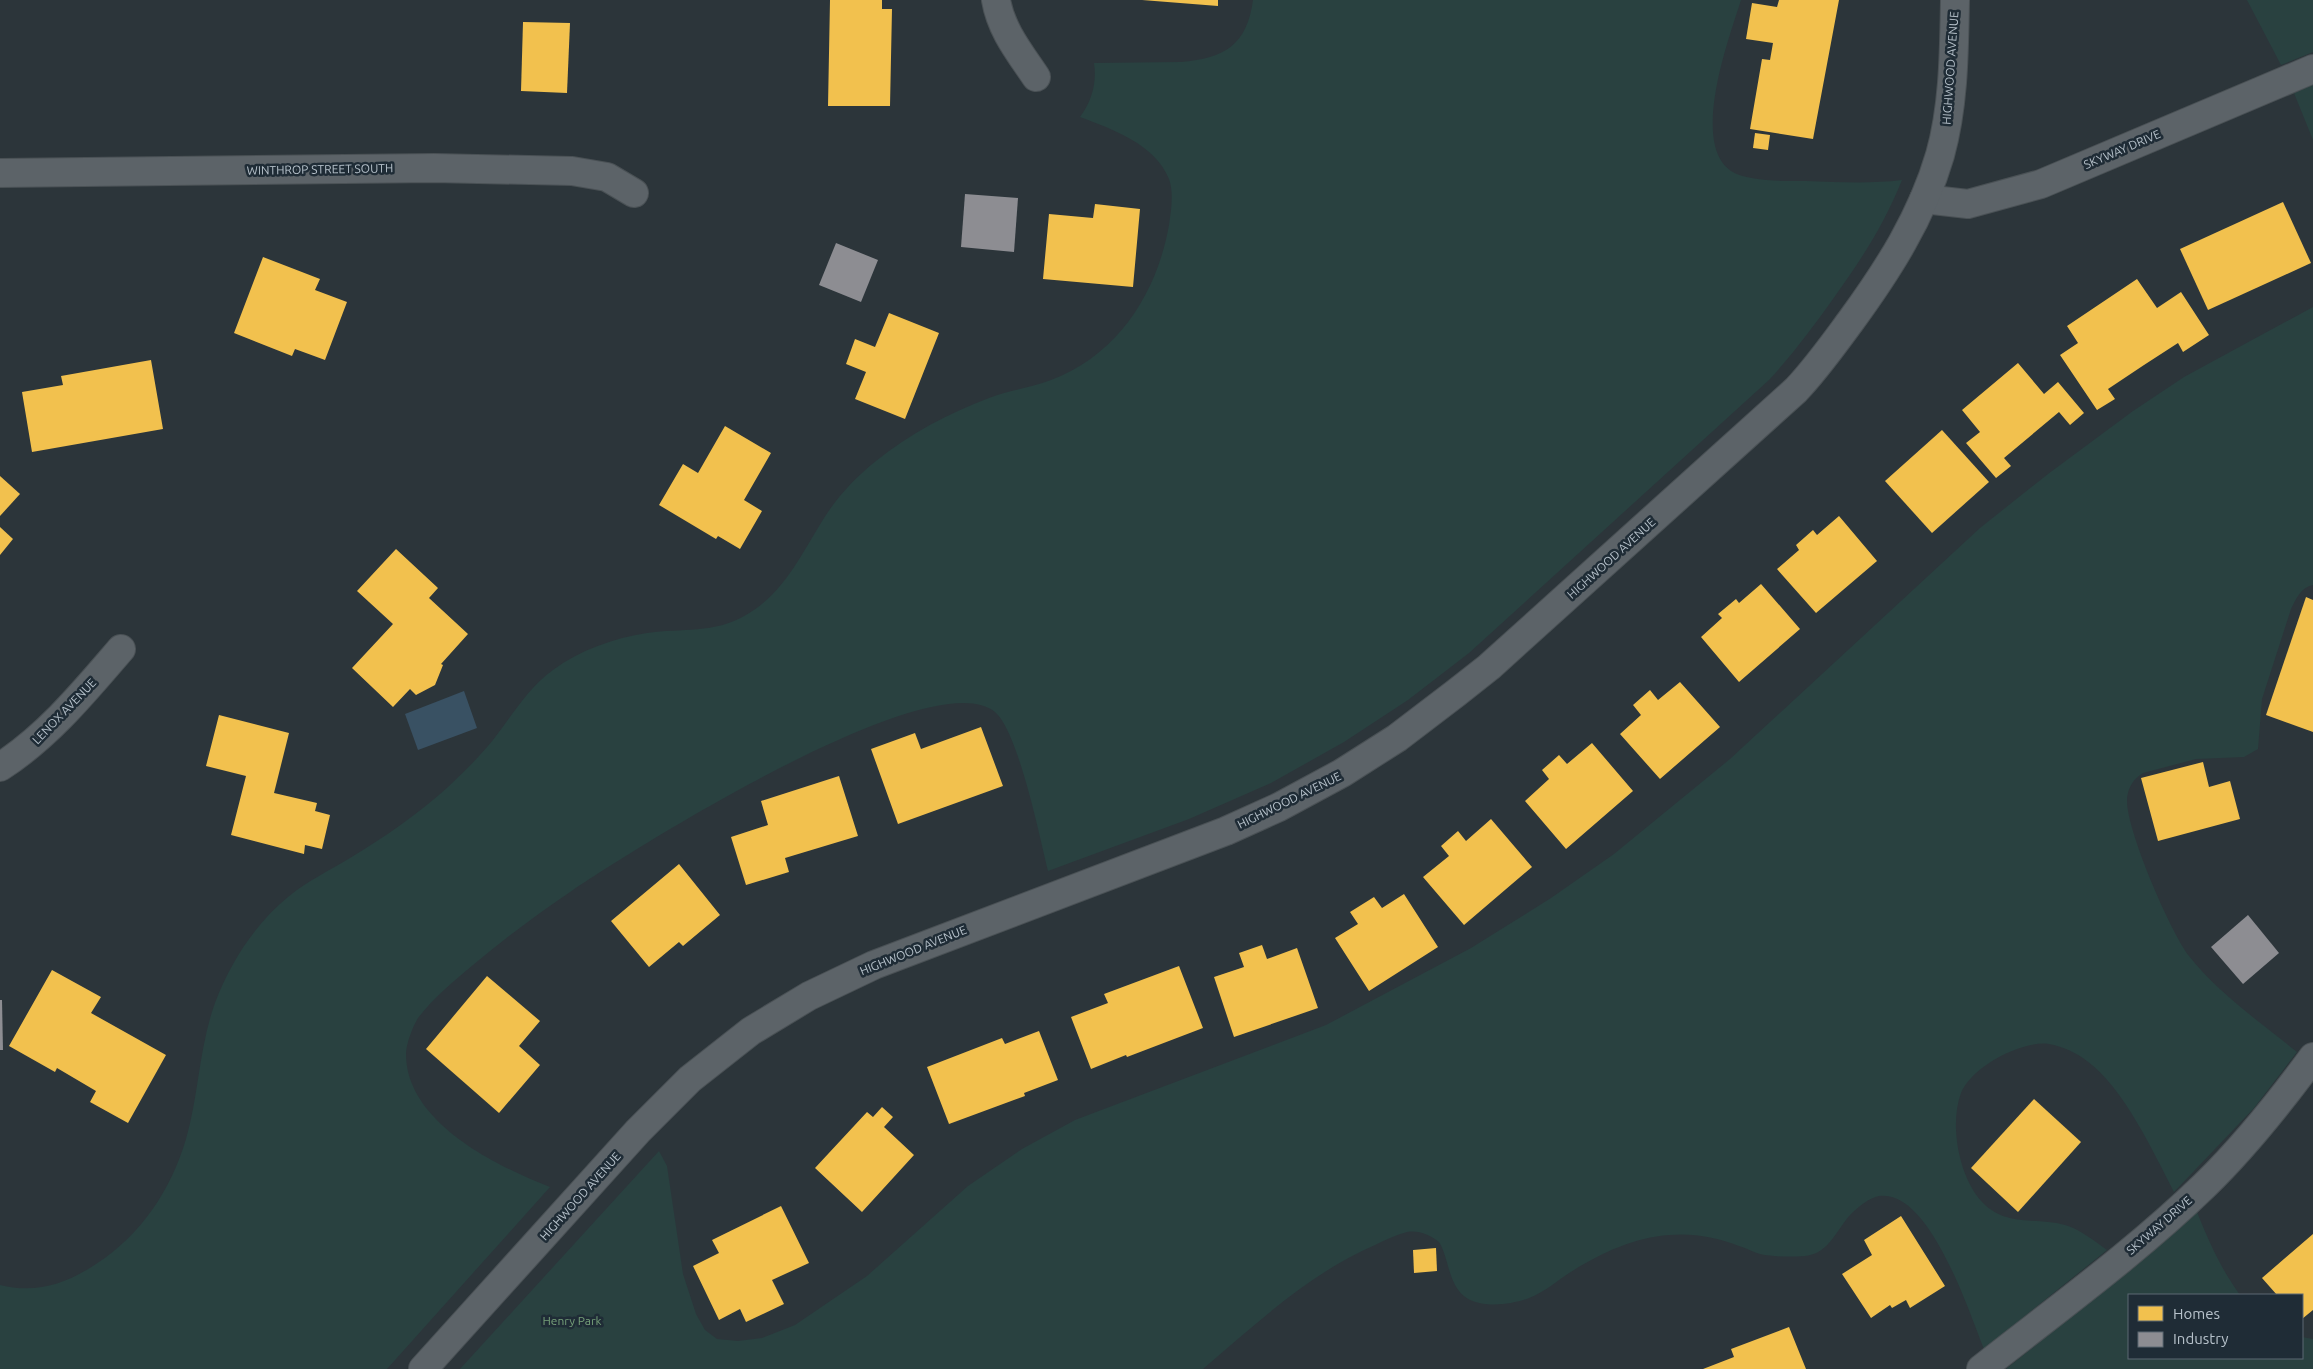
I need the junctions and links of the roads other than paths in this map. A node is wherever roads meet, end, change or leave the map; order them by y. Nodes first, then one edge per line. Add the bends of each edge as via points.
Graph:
1 (996, 0) edge
2 (1955, 0) edge
3 (2313, 68) edge
4 (1036, 77) dead end
5 (0, 173) edge
6 (634, 193) dead end
7 (1924, 199) junction
8 (121, 649) dead end
9 (0, 767) edge
10 (2313, 1057) edge
11 (424, 1369) edge
12 (1981, 1369) edge

1 - 4 street via 1008,35
2 - 7 street, HIGHWOOD AVENUE via 1950,105 1940,156
3 - 7 street, SKYWAY DRIVE via 2041,184 1968,204
5 - 6 street, WINTHROP STREET SOUTH via 406,168 562,171 608,177
7 - 11 street, HIGHWOOD AVENUE via 1879,282 1796,390 1456,694 1370,756 1279,807 1226,831 874,965 809,996 751,1031 690,1079 645,1124
8 - 9 street, LENOX AVENUE via 43,735
10 - 12 street, SKYWAY DRIVE via 2248,1141 2205,1185 2142,1242

